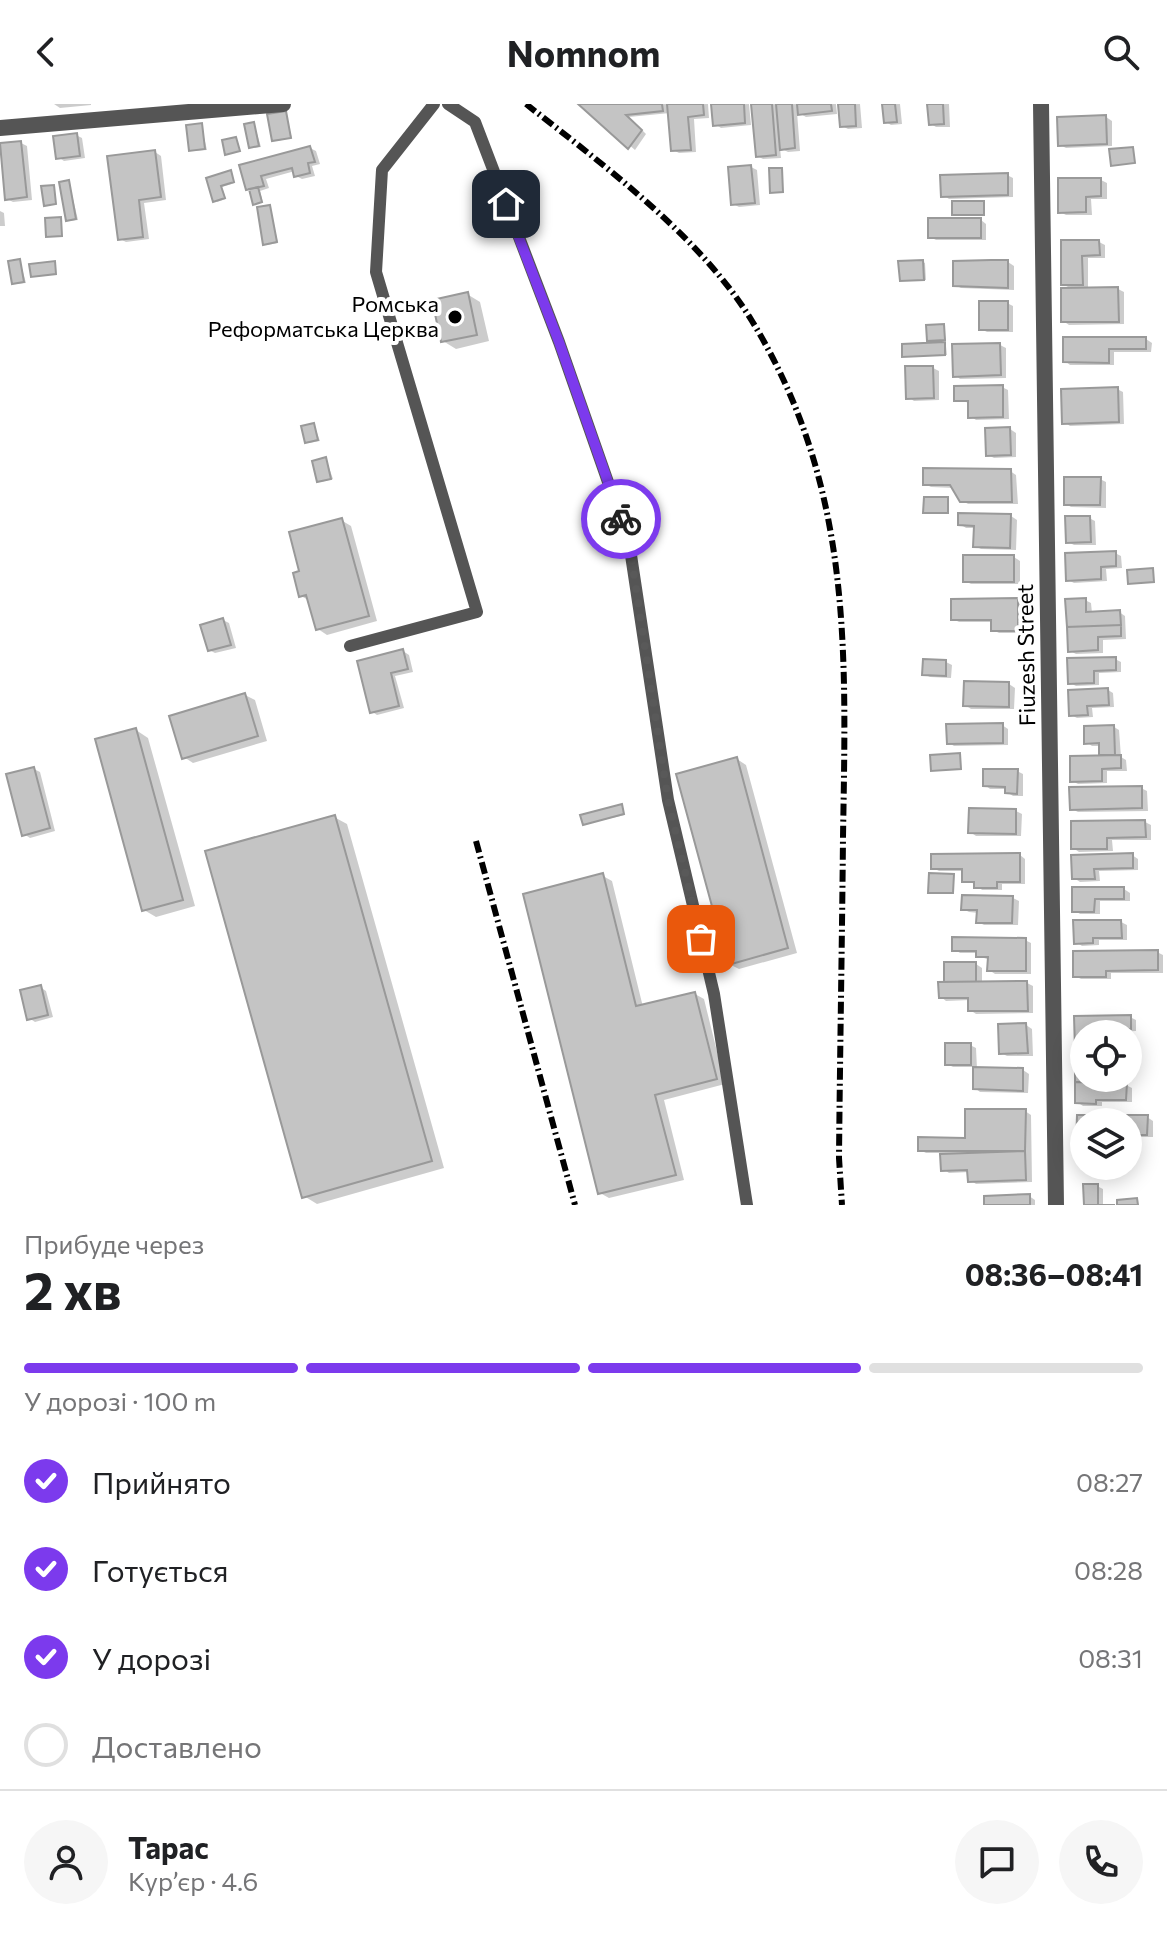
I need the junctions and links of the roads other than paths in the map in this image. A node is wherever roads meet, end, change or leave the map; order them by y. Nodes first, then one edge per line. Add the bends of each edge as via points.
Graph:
1 (283, 104) edge
2 (434, 104) edge
3 (448, 104) edge
4 (1041, 104) edge
5 (0, 128) edge
6 (350, 646) dead end
7 (747, 1205) edge
8 (1056, 1205) edge

1 - 5 street
2 - 6 lane via 382,170 376,272 477,612
3 - 7 lane via 475,122 629,542 668,800 714,994
4 - 8 street, Fiuzesh Street

